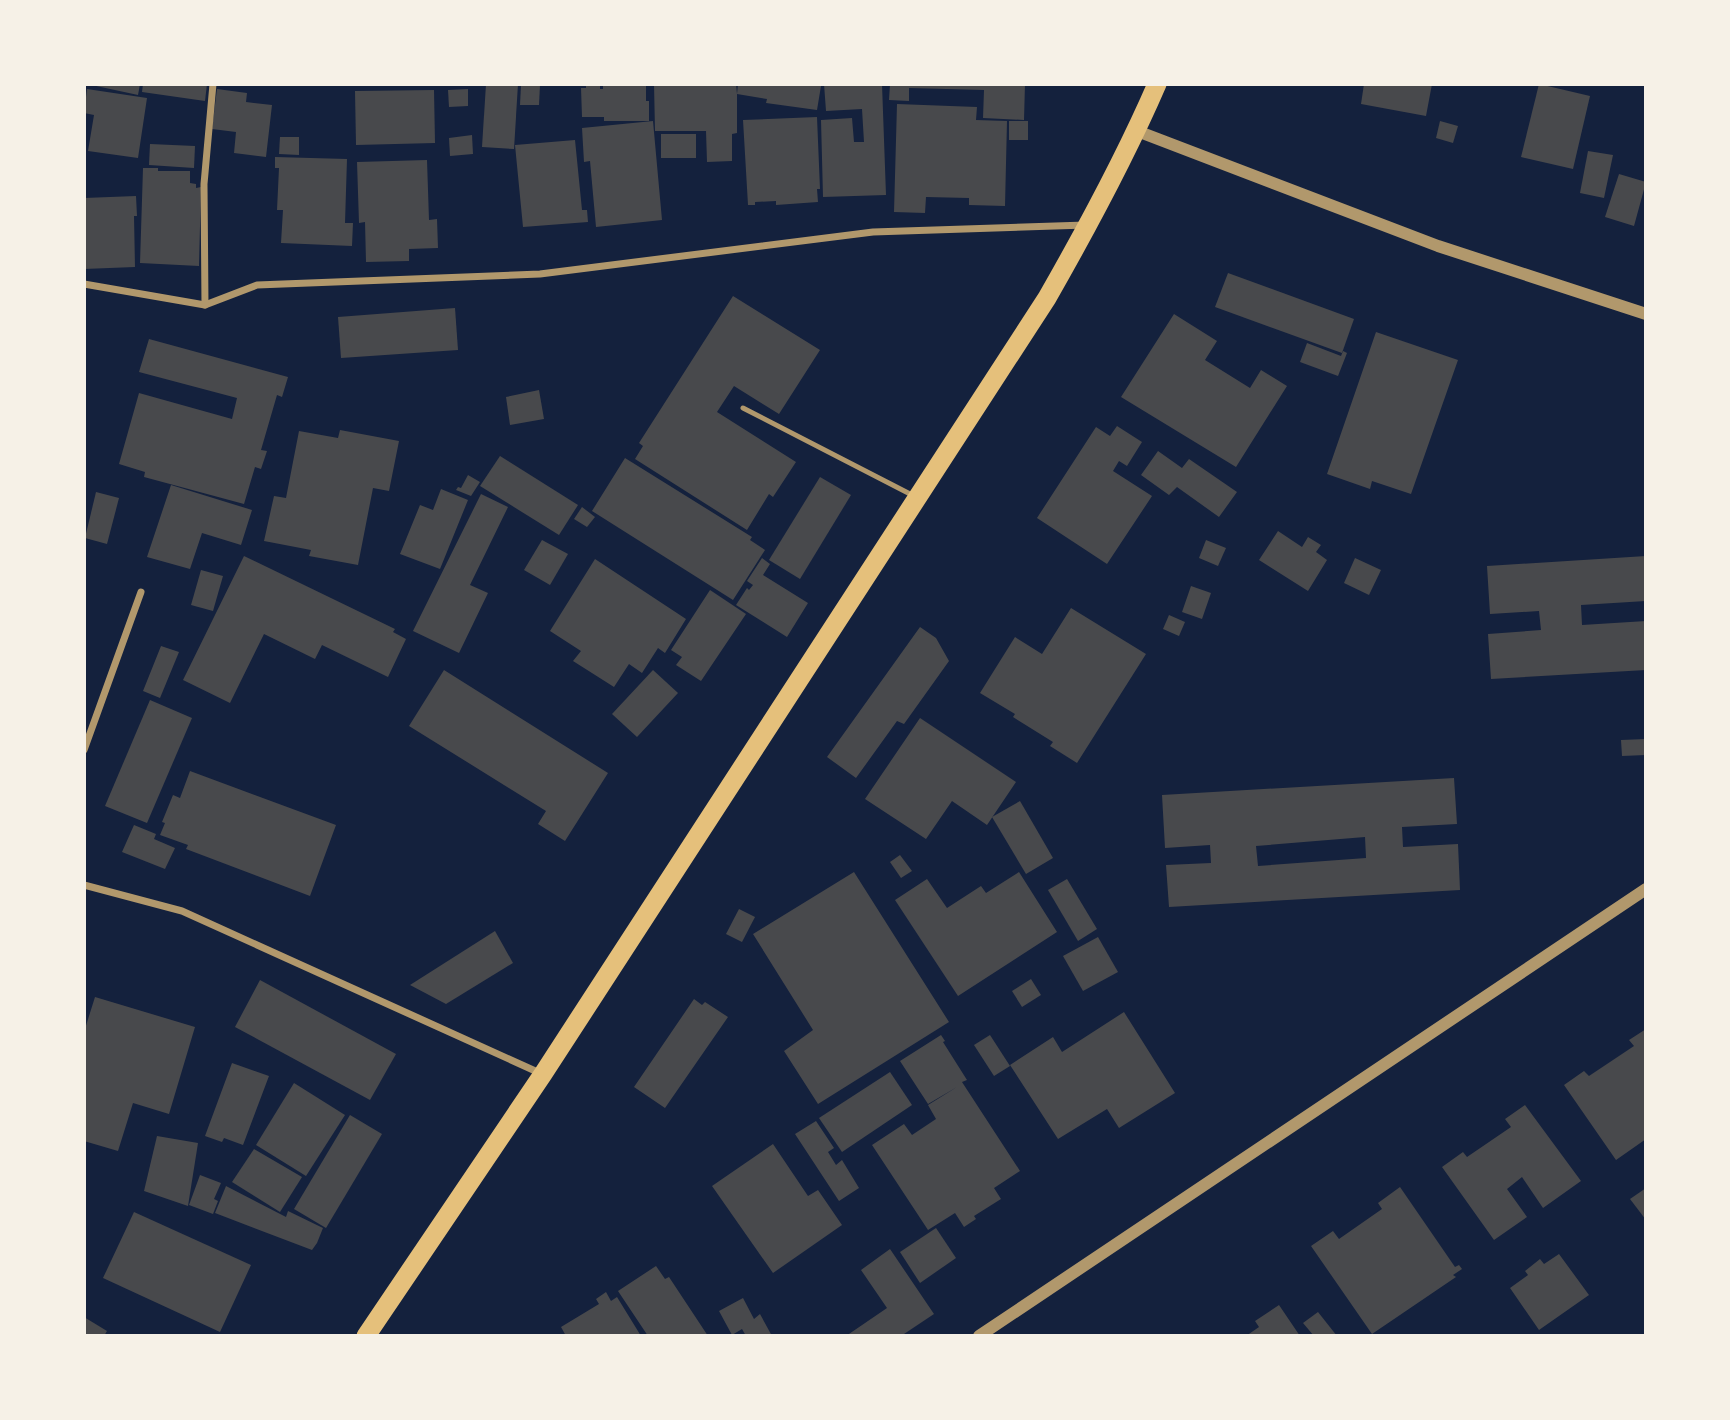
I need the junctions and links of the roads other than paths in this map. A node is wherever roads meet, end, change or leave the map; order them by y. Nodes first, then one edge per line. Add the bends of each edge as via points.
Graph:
1 (213, 84) edge
2 (1157, 84) edge
3 (1137, 131) junction
4 (1089, 224) junction
5 (84, 284) edge
6 (205, 305) junction
7 (1646, 314) edge
8 (743, 408) dead end
9 (917, 498) junction
10 (141, 592) dead end
11 (84, 750) edge
12 (84, 885) edge
13 (1646, 889) edge
14 (543, 1074) junction
15 (366, 1336) edge
16 (979, 1336) edge

1 - 6 street via 204,184
2 - 3 highway
3 - 4 highway
3 - 7 street via 1438,246
4 - 6 street via 873,232 540,274 257,285
4 - 9 highway via 1047,298
5 - 6 street
8 - 9 lane
9 - 14 highway
10 - 11 street
12 - 14 street via 182,911
13 - 16 street
14 - 15 highway

